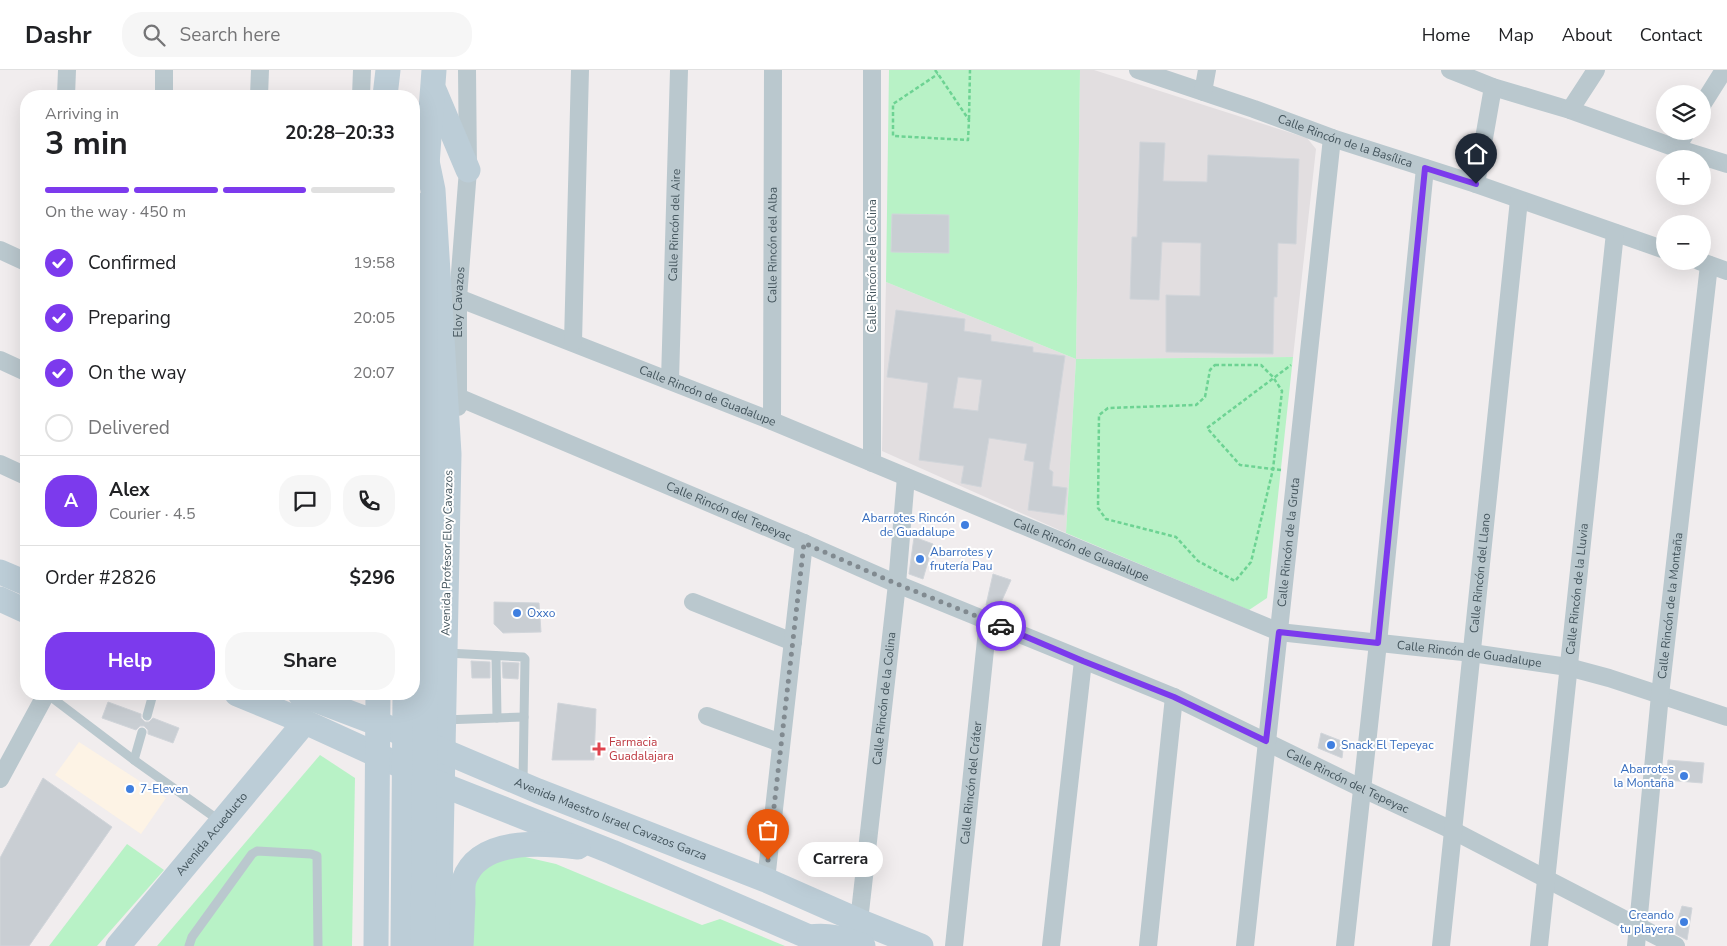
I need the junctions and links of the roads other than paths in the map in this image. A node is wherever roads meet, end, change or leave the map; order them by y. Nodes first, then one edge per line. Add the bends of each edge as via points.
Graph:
1 (67, 70) edge
2 (164, 70) edge
3 (260, 70) edge
4 (362, 70) edge
5 (388, 70) edge
6 (397, 70) edge
7 (467, 70) edge
8 (580, 70) edge
9 (679, 70) edge
10 (773, 70) edge
11 (872, 70) edge
12 (1138, 70) edge
13 (1207, 70) edge
14 (1450, 70) edge
15 (1596, 70) edge
16 (1724, 70) edge
17 (1468, 73) edge
18 (433, 79) edge
19 (1493, 87) junction
20 (66, 90) edge
21 (164, 90) edge
22 (259, 90) edge
23 (361, 90) edge
24 (386, 90) edge
25 (397, 90) edge
26 (1711, 91) edge
27 (1204, 92) junction
28 (1570, 110) junction
29 (1332, 138) junction
30 (1681, 140) edge
31 (1676, 148) junction
32 (427, 161) junction
33 (1727, 164) edge
34 (1425, 168) junction
35 (468, 170) junction
36 (1476, 184) junction
37 (1519, 200) junction
38 (1615, 233) junction
39 (1656, 247) edge
40 (0, 250) edge
41 (20, 259) edge
42 (1711, 265) edge
43 (1703, 270) edge
44 (1727, 271) edge
45 (458, 298) junction
46 (572, 342) junction
47 (0, 360) edge
48 (20, 369) edge
49 (670, 380) junction
50 (458, 397) junction
51 (772, 421) junction
52 (872, 462) junction
53 (0, 464) edge
54 (20, 473) edge
55 (906, 477) junction
56 (448, 538) junction
57 (804, 543) junction
58 (420, 570) edge
59 (0, 572) edge
60 (20, 580) edge
61 (420, 582) edge
62 (897, 584) junction
63 (0, 600) edge
64 (693, 602) dead end
65 (446, 606) junction
66 (20, 608) edge
67 (988, 621) junction
68 (1279, 632) junction
69 (793, 642) junction
70 (1378, 643) junction
71 (446, 653) junction
72 (1472, 653) junction
73 (496, 656) junction
74 (1083, 661) junction
75 (1568, 667) junction
76 (1660, 695) junction
77 (1174, 697) junction
78 (44, 700) edge
79 (55, 700) edge
80 (151, 700) edge
81 (252, 700) edge
82 (315, 700) edge
83 (378, 700) edge
84 (406, 700) edge
85 (147, 716) dead end
86 (707, 716) dead end
87 (524, 717) junction
88 (1727, 717) edge
89 (497, 718) junction
90 (444, 720) junction
91 (305, 722) junction
92 (377, 724) junction
93 (142, 732) dead end
94 (1266, 741) junction
95 (781, 743) junction
96 (443, 752) junction
97 (378, 756) junction
98 (134, 760) junction
99 (0, 780) edge
100 (443, 785) junction
101 (523, 785) junction
102 (1361, 788) junction
103 (222, 823) junction
104 (1454, 831) junction
105 (612, 852) junction
106 (766, 880) junction
107 (1547, 880) junction
108 (441, 884) junction
109 (378, 885) junction
110 (859, 921) junction
111 (1638, 926) junction
112 (817, 942) edge
113 (118, 946) edge
114 (189, 946) edge
115 (318, 946) edge
116 (376, 946) edge
117 (383, 946) edge
118 (403, 946) edge
119 (423, 946) edge
120 (427, 946) edge
121 (440, 946) edge
122 (461, 946) edge
123 (863, 946) edge
124 (921, 946) edge
125 (954, 946) edge
126 (1051, 946) edge
127 (1148, 946) edge
128 (1245, 946) edge
129 (1345, 946) edge
130 (1441, 946) edge
131 (1539, 946) edge
132 (1636, 946) edge
133 (1676, 946) edge

1 - 20 street
2 - 21 street
3 - 22 street
4 - 23 street
5 - 24 main road
6 - 25 main road
7 - 35 street, Eloy Cavazos
8 - 46 street
9 - 49 street, Calle Rincón del Aire
10 - 51 street, Calle Rincón del Alba
11 - 52 street, Calle Rincón de la Colina
12 - 27 street, Calle Rincón de la Basílica
13 - 27 street
14 - 17 street
15 - 28 street
16 - 26 street
17 - 19 street
18 - 32 main road, Avenida Profesor Eloy Cavazos
18 - 35 main road
19 - 28 street
19 - 36 street
27 - 29 street, Calle Rincón de la Basílica
28 - 31 street
29 - 34 street, Calle Rincón de la Basílica
29 - 68 street, Calle Rincón de la Gruta
30 - 31 street
31 - 33 street
32 - 56 main road, Avenida Profesor Eloy Cavazos via 434,190 449,454
32 - 119 main road, Avenida Profesor Eloy Cavazos, bridge via 424,205 428,498
34 - 36 street, Calle Rincón de la Basílica
34 - 70 street
35 - 45 street, Eloy Cavazos
36 - 37 street, Calle Rincón de la Basílica
37 - 38 street, Calle Rincón de la Basílica
37 - 72 street, Calle Rincón del Llano
38 - 39 street, Calle Rincón de la Basílica
38 - 75 street, Calle Rincón de la Lluvia
40 - 41 street
42 - 44 street
43 - 76 street, Calle Rincón de la Montaña
45 - 46 street, Calle Rincón de Guadalupe
45 - 50 street, Eloy Cavazos
46 - 49 street, Calle Rincón de Guadalupe
47 - 48 street
49 - 51 street, Calle Rincón de Guadalupe
50 - 56 street, Eloy Cavazos via 456,494
50 - 57 street, Calle Rincón del Tepeyac
51 - 52 street, Calle Rincón de Guadalupe
52 - 55 street, Calle Rincón de Guadalupe
53 - 54 street
55 - 62 street, Calle Rincón de la Colina
55 - 68 street, Calle Rincón de Guadalupe
56 - 58 main road via 434,566
56 - 65 main road, Avenida Profesor Eloy Cavazos
57 - 62 street, Calle Rincón del Tepeyac
57 - 69 street
59 - 60 main road
61 - 65 main road via 434,591
62 - 67 street, Calle Rincón del Tepeyac
62 - 110 street, Calle Rincón de la Colina
63 - 66 main road
64 - 69 street
65 - 71 main road, Avenida Profesor Eloy Cavazos
67 - 74 street, Calle Rincón del Tepeyac
67 - 125 street, Calle Rincón del Cráter
68 - 70 street, Calle Rincón de Guadalupe
68 - 94 street, Calle Rincón de la Gruta
69 - 95 street
70 - 72 street, Calle Rincón de Guadalupe
70 - 102 street
71 - 73 lane
71 - 90 main road, Avenida Profesor Eloy Cavazos
72 - 75 street, Calle Rincón de Guadalupe
72 - 104 street, Calle Rincón del Llano
73 - 87 lane via 525,659
73 - 89 lane
74 - 77 street, Calle Rincón del Tepeyac
74 - 126 street
75 - 76 street, Calle Rincón de Guadalupe
75 - 107 street, Calle Rincón de la Lluvia
76 - 88 street, Calle Rincón de Guadalupe
76 - 111 street, Calle Rincón de la Montaña
77 - 94 street, Calle Rincón del Tepeyac
77 - 127 street
78 - 99 street
79 - 98 lane
80 - 85 lane
81 - 91 main road
82 - 92 main road, Avenida Maestro Israel Cavazos Garza
83 - 92 main road
84 - 118 main road, bridge
86 - 95 street
87 - 89 lane
87 - 101 lane
89 - 90 lane
90 - 96 main road, Avenida Profesor Eloy Cavazos
91 - 97 main road
91 - 103 main road, Avenida Acueducto
92 - 96 main road, Avenida Maestro Israel Cavazos Garza
92 - 97 main road
93 - 98 lane
94 - 102 street, Calle Rincón del Tepeyac
94 - 128 street, Calle Rincón de la Gruta
95 - 106 street
96 - 100 main road, Avenida Profesor Eloy Cavazos
96 - 101 main road, Avenida Maestro Israel Cavazos Garza
97 - 100 main road
97 - 109 main road
98 - 103 lane
100 - 105 main road
100 - 108 main road, Avenida Profesor Eloy Cavazos
101 - 106 main road, Avenida Maestro Israel Cavazos Garza
102 - 104 street, Calle Rincón del Tepeyac
102 - 129 street
103 - 113 main road, Avenida Acueducto
104 - 107 street, Calle Rincón del Tepeyac
104 - 130 street, Calle Rincón del Llano
105 - 112 main road
105 - 122 main road via 557,845 517,845 482,857 469,868 463,882
106 - 110 main road, Avenida Maestro Israel Cavazos Garza
107 - 111 street, Calle Rincón del Tepeyac
107 - 131 street, Calle Rincón de la Lluvia
108 - 109 main road via 435,897 423,906 410,909 396,906 384,897
108 - 121 main road, Avenida Profesor Eloy Cavazos
109 - 116 main road
110 - 124 main road, Avenida Maestro Israel Cavazos Garza
111 - 132 street, Calle Rincón de la Montaña
111 - 133 street, Calle Rincón del Tepeyac
112 - 123 main road via 821,935
114 - 115 lane via 192,936 219,898 252,854 257,852 317,856
117 - 120 main road via 403,937 419,940

